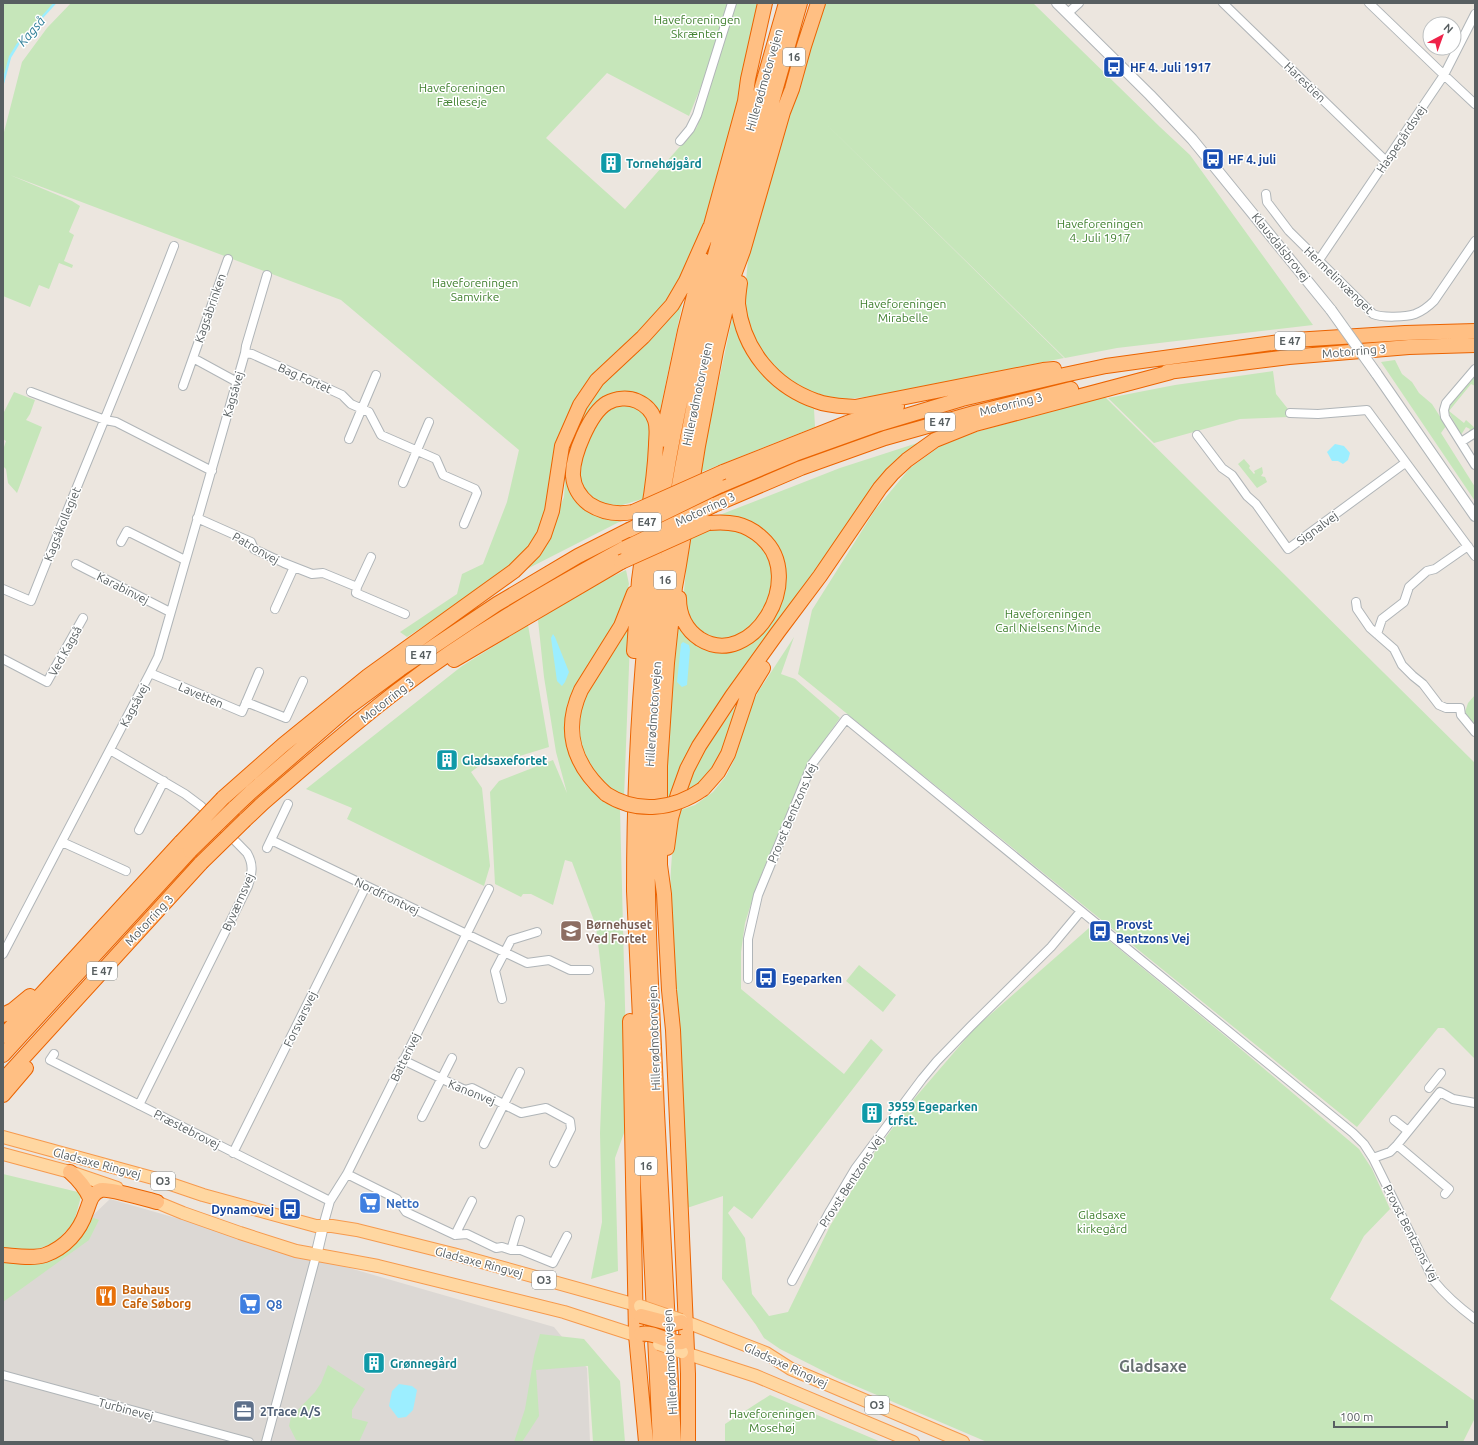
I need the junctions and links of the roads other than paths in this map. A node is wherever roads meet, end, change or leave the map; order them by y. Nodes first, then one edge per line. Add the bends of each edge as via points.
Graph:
1 (732, 3) edge
2 (765, 3) edge
3 (778, 3) edge
4 (786, 3) edge
5 (800, 3) edge
6 (806, 3) edge
7 (818, 3) edge
8 (1057, 3) edge
9 (1079, 3) edge
10 (1223, 3) edge
11 (1369, 3) edge
12 (1068, 13) junction
13 (1475, 14) edge
14 (1444, 75) junction
15 (745, 101) junction
16 (1475, 104) edge
17 (783, 112) junction
18 (680, 141) dead end
19 (1386, 161) junction
20 (1266, 194) dead end
21 (710, 227) junction
22 (1474, 245) edge
23 (174, 246) dead end
24 (743, 251) junction
25 (228, 259) dead end
26 (1319, 260) junction
27 (267, 275) dead end
28 (1475, 331) edge
29 (1475, 345) edge
30 (245, 353) junction
31 (193, 358) junction
32 (1106, 366) junction
33 (1475, 369) edge
34 (1175, 371) junction
35 (376, 375) dead end
36 (237, 382) junction
37 (183, 386) dead end
38 (956, 387) junction
39 (31, 392) dead end
40 (362, 409) junction
41 (1290, 413) dead end
42 (105, 420) junction
43 (429, 422) dead end
44 (1475, 433) edge
45 (1197, 435) dead end
46 (349, 439) dead end
47 (1461, 442) junction
48 (417, 450) junction
49 (1406, 463) junction
50 (656, 464) junction
51 (1475, 465) edge
52 (212, 471) junction
53 (403, 483) dead end
54 (1475, 516) edge
55 (197, 518) junction
56 (464, 524) dead end
57 (121, 542) dead end
58 (1468, 546) junction
59 (578, 556) junction
60 (1475, 556) edge
61 (371, 557) dead end
62 (185, 560) junction
63 (76, 564) dead end
64 (679, 565) junction
65 (294, 567) junction
66 (820, 576) junction
67 (639, 580) junction
68 (357, 587) junction
69 (3, 589) edge
70 (1356, 602) dead end
71 (275, 609) dead end
72 (170, 612) junction
73 (406, 614) dead end
74 (83, 618) dead end
75 (444, 622) junction
76 (1377, 634) junction
77 (3, 659) edge
78 (259, 672) dead end
79 (150, 673) junction
80 (303, 682) dead end
81 (397, 690) junction
82 (246, 702) junction
83 (1475, 732) edge
84 (637, 734) junction
85 (110, 750) junction
86 (164, 781) junction
87 (288, 804) dead end
88 (139, 830) dead end
89 (62, 842) junction
90 (186, 846) junction
91 (126, 871) dead end
92 (366, 886) junction
93 (488, 889) dead end
94 (634, 891) junction
95 (664, 894) junction
96 (1081, 911) junction
97 (99, 931) junction
98 (537, 932) dead end
99 (466, 933) junction
100 (504, 952) junction
101 (3, 954) edge
102 (589, 970) dead end
103 (96, 978) junction
104 (748, 979) dead end
105 (669, 990) junction
106 (502, 999) dead end
107 (3, 1015) edge
108 (3, 1036) edge
109 (54, 1054) dead end
110 (3, 1055) edge
111 (452, 1058) dead end
112 (403, 1060) junction
113 (520, 1072) dead end
114 (1441, 1073) dead end
115 (441, 1079) junction
116 (3, 1080) edge
117 (1440, 1092) junction
118 (3, 1095) edge
119 (1475, 1103) edge
120 (504, 1104) junction
121 (139, 1105) junction
122 (422, 1117) dead end
123 (1394, 1120) dead end
124 (1408, 1131) junction
125 (3, 1137) edge
126 (484, 1144) dead end
127 (1397, 1145) junction
128 (233, 1153) junction
129 (3, 1154) edge
130 (1373, 1158) junction
131 (554, 1163) dead end
132 (660, 1171) junction
133 (70, 1172) junction
134 (347, 1174) junction
135 (1445, 1194) dead end
136 (90, 1198) junction
137 (472, 1201) dead end
138 (157, 1202) junction
139 (330, 1202) junction
140 (520, 1220) dead end
141 (323, 1226) junction
142 (454, 1235) junction
143 (567, 1236) dead end
144 (511, 1250) junction
145 (3, 1255) edge
146 (316, 1256) junction
147 (792, 1281) dead end
148 (638, 1311) junction
149 (1475, 1319) edge
150 (683, 1321) junction
151 (640, 1335) junction
152 (684, 1347) junction
153 (3, 1375) edge
154 (249, 1442) edge
155 (266, 1442) edge
156 (646, 1442) edge
157 (660, 1442) edge
158 (674, 1442) edge
159 (688, 1442) edge
160 (912, 1442) edge
161 (963, 1442) edge

1 - 18 street via 697,115
2 - 15 highway
3 - 15 highway via 754,81
4 - 84 highway, Hillerødmotorvejen / 16 via 728,211 679,409 654,556
5 - 132 highway, Hillerødmotorvejen / 16 via 703,356 682,468 662,604 656,658 648,822 648,896
6 - 17 highway, 16 via 786,87
7 - 17 highway
8 - 12 street, Klausdalsbrovej
9 - 12 street
10 - 19 street, Harestien
11 - 14 street
12 - 54 street, Klausdalsbrovej, bridge via 1192,139 1331,310
13 - 14 street, Haspegårdsvej
14 - 16 street
14 - 19 street, Haspegårdsvej
15 - 21 highway
17 - 24 highway
19 - 26 street, Haspegårdsvej
20 - 26 street, Hermelinvænget via 1272,211
21 - 50 highway via 684,331
21 - 75 highway via 686,281 672,305 643,337 597,380 580,405 562,446 552,511 544,535 534,551 514,571
22 - 26 street, Hermelinvænget via 1434,301 1425,309 1413,314 1380,317 1373,314
23 - 42 street, Kagsåkollegiet
24 - 38 highway via 738,303 741,322 757,356 769,372 783,384 817,402 855,407
24 - 64 highway via 734,275 715,359
25 - 31 street, Kagsåbrinken
27 - 30 street, Kagsåvej
28 - 32 highway, Motorring 3 / E 47 via 1294,340
29 - 34 highway, Motorring 3 / E 47 via 1409,347 1289,357
30 - 36 street, Kagsåvej
30 - 40 street, Bag Fortet via 342,395 350,404
31 - 36 street, Kagsåbrinken
31 - 37 street, Kagsåbrinken
32 - 38 highway via 1043,370
32 - 59 highway, Motorring 3 / E 47, bridge via 962,399 879,424 795,454 719,486
33 - 47 street via 1446,403 1444,410 1445,417
34 - 66 highway via 975,424 935,440 907,460 880,488
34 - 81 highway, Motorring 3 / E 47, bridge via 1066,390 974,413 885,438 801,468 714,505 625,548 542,594 476,635
35 - 40 street
36 - 52 street, Kagsåvej
38 - 50 highway, bridge via 847,423 723,472 633,512 616,514 596,508 586,502 575,485 573,467 584,434 595,415 607,403 623,399 634,400 649,409 657,429
39 - 42 street
40 - 46 street
40 - 48 street, Bag Fortet via 369,412 381,435
41 - 49 street via 1318,414 1367,410
42 - 52 street via 116,422
42 - 69 street, Kagsåkollegiet via 31,601
43 - 48 street
44 - 47 street
45 - 49 street, Signalvej via 1222,468 1232,475 1256,504 1288,549
47 - 51 street
48 - 53 street
48 - 56 street, Bag Fortet via 436,458 443,475 475,489 477,493
49 - 58 street
50 - 67 highway, E47
52 - 55 street, Kagsåvej
55 - 62 street, Kagsåvej
55 - 65 street, Patronvej via 251,542 254,549
57 - 62 street via 127,531
58 - 60 street
58 - 76 street via 1436,569 1427,571 1409,587 1404,602 1382,619
59 - 75 highway via 530,574
59 - 90 highway, Motorring 3 / E 47, bridge via 497,604 400,669 350,706 234,808
61 - 68 street
62 - 72 street, Kagsåvej
63 - 72 street, Karabinvej
64 - 81 highway, bridge via 680,604 684,621 697,637 714,645 727,645 747,638 761,624 777,594 780,580 776,558 765,541 746,527 734,523 708,523 621,562 477,648
64 - 95 highway via 674,587 660,766 660,865
65 - 68 street, Patronvej via 312,574 323,573
65 - 71 street, Patronvej
66 - 67 highway, bridge via 756,678 728,754 718,772 688,799 677,804 652,808 623,803 606,794 593,782 577,755 572,730 575,702 621,626
66 - 95 highway via 716,720 687,769 671,818
67 - 84 highway via 634,657
68 - 73 street, Patronvej via 356,593
70 - 76 street via 1357,609
72 - 79 street, Kagsåvej via 158,657
74 - 77 street, Ved Kagså via 47,682
75 - 90 highway, bridge via 368,676 283,745 223,798
76 - 83 street via 1394,649 1402,665 1423,684 1439,705 1460,708 1461,715
78 - 82 street
79 - 82 street, Lavetten via 242,712
79 - 85 street, Kagsåvej
80 - 82 street via 286,718
81 - 103 highway, Motorring 3 / E 47, bridge via 245,820 201,863
84 - 94 highway, Hillerødmotorvejen / 16
85 - 86 street, Byværnsvej
85 - 89 street, Kagsåvej
86 - 88 street
86 - 121 street, Byværnsvej via 201,806 247,853 253,869 248,886
87 - 92 street, Nordfrontvej via 269,844
89 - 91 street
89 - 101 street, Kagsåvej
90 - 97 highway
90 - 110 highway, Motorring 3 / E 47
92 - 99 street, Nordfrontvej
92 - 128 street, Forsvarsvej
93 - 99 street, Batterivej
94 - 148 highway via 628,931
94 - 157 highway, Hillerødmotorvejen / 16
95 - 105 highway
96 - 104 street, Provst Bentzons Vej via 846,718 812,764 758,895 748,938
96 - 130 street, Provst Bentzons Vej via 1353,1132
96 - 147 street, Provst Bentzons Vej via 1051,947 922,1079 855,1169
97 - 107 highway via 31,996
97 - 108 highway
98 - 100 street via 510,940
99 - 100 street, Nordfrontvej
99 - 112 street, Batterivej
100 - 102 street, Nordfrontvej via 527,963 550,960 570,970
100 - 106 street via 495,972
103 - 116 highway, Motorring 3 / E 47
103 - 118 highway via 62,1026
105 - 132 highway via 667,1125
105 - 150 highway via 674,1030
109 - 121 street, Præstebrovej via 50,1060
111 - 115 street, Kanonvej
112 - 115 street, Kanonvej
112 - 134 street, Batterivej
113 - 120 street, Kanonvej
114 - 117 street via 1430,1086
115 - 120 street, Kanonvej via 464,1090 472,1088
115 - 122 street, Kanonvej
117 - 119 street via 1453,1099
117 - 124 street
120 - 126 street, Kanonvej
120 - 131 street, Kanonvej via 521,1113 546,1108 570,1121 571,1129
121 - 128 street, Præstebrovej
123 - 124 street
124 - 127 street
125 - 141 main road, Gladsaxe Ringvej / O3 via 153,1178 203,1195
127 - 130 street via 1390,1152
127 - 135 street via 1449,1189
128 - 139 street, Præstebrovej
129 - 133 main road, Gladsaxe Ringvej / O3
130 - 149 street, Provst Bentzons Vej via 1434,1280 1454,1303
132 - 158 highway, Hillerødmotorvejen / 16
133 - 136 highway via 79,1179
133 - 138 main road, Gladsaxe Ringvej / O3
134 - 139 street, Batterivej
134 - 142 street via 397,1199 406,1212
136 - 138 highway via 97,1192 107,1189
136 - 145 highway via 79,1227 73,1236 58,1248 45,1255
137 - 142 street
138 - 146 main road, Gladsaxe Ringvej / O3 via 240,1233
139 - 141 street, Batterivej
140 - 144 street
141 - 146 street
141 - 148 main road, Gladsaxe Ringvej / O3 via 372,1234 453,1254
142 - 144 street via 467,1234 496,1248
143 - 144 street via 553,1263 521,1250
146 - 151 main road, Gladsaxe Ringvej / O3 via 378,1266 564,1312
146 - 155 street
148 - 150 highway, bridge via 672,1324
148 - 151 highway
150 - 152 highway
150 - 161 main road, Gladsaxe Ringvej / O3 via 766,1353 791,1369
151 - 152 highway, bridge via 646,1333
151 - 156 highway
152 - 159 highway
152 - 160 main road, Gladsaxe Ringvej / O3
153 - 154 street, Turbinevej

